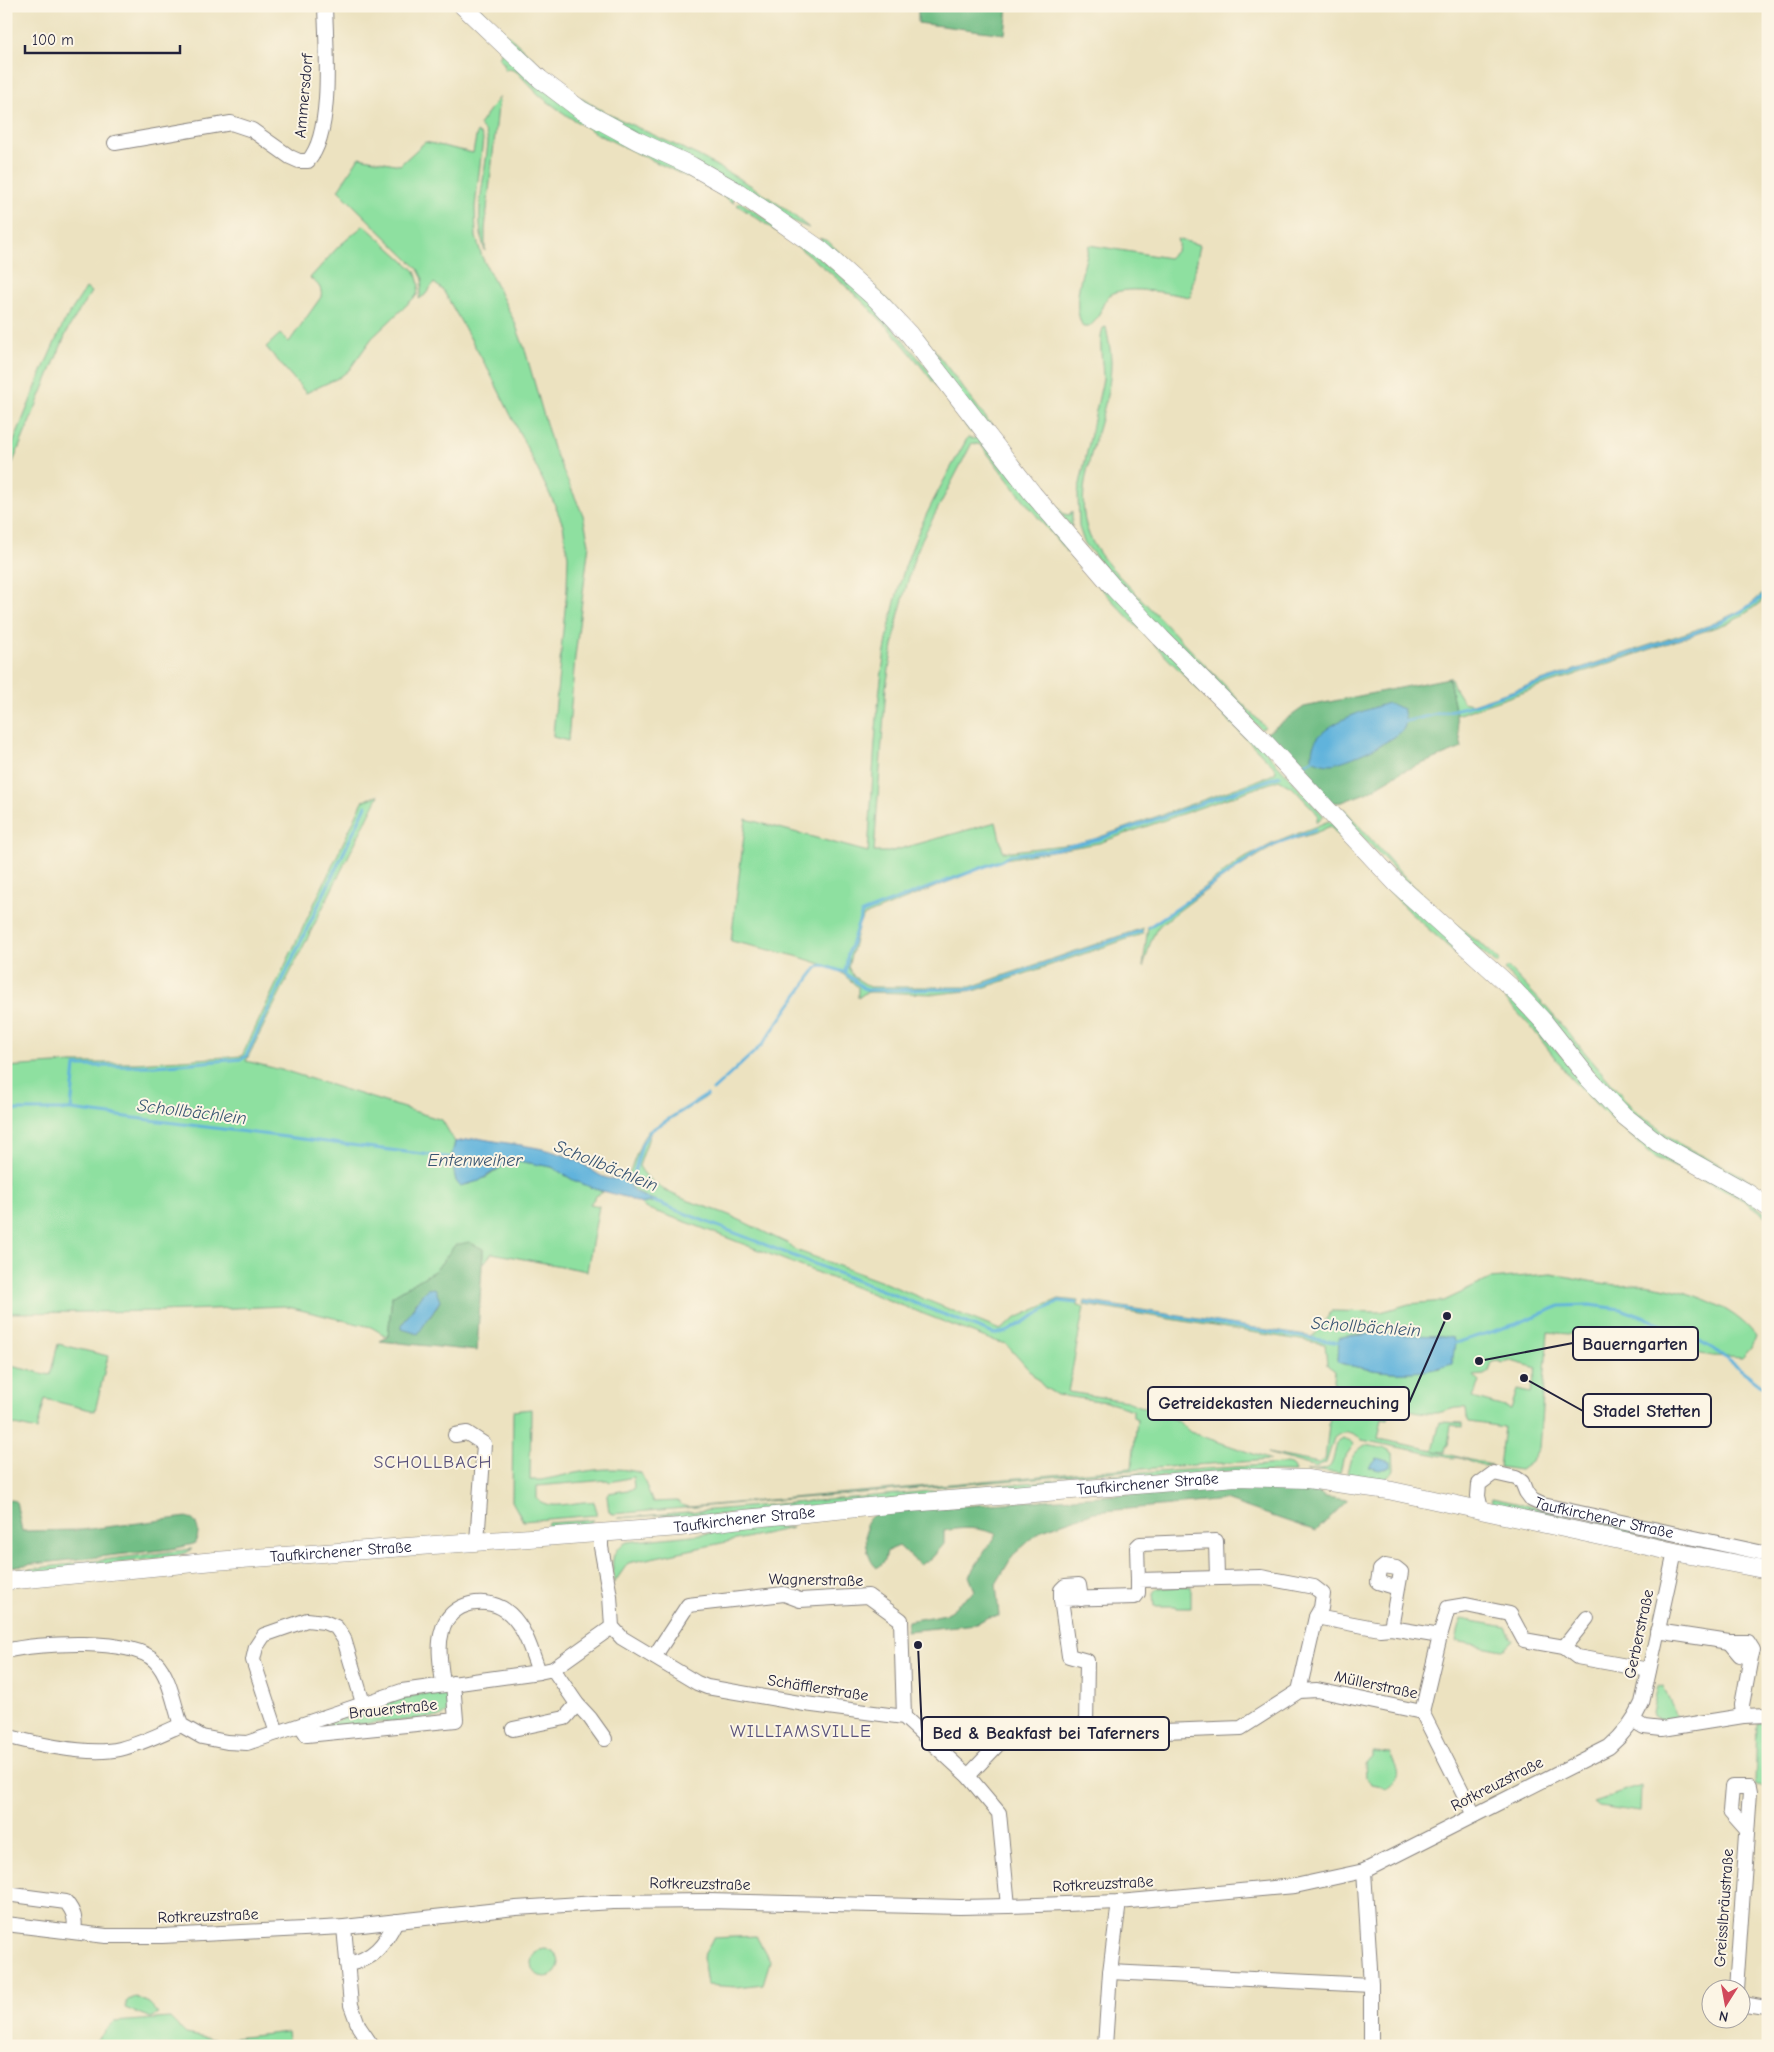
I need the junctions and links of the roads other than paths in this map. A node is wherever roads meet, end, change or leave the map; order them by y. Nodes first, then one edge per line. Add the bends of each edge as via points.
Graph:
1 (325, 6) edge
2 (462, 6) edge
3 (115, 143) dead end
4 (1768, 1207) edge
5 (455, 1435) dead end
6 (1481, 1509) junction
7 (601, 1534) junction
8 (477, 1542) junction
9 (1675, 1552) junction
10 (1768, 1554) edge
11 (1768, 1570) edge
12 (1217, 1577) junction
13 (1138, 1580) junction
14 (6, 1582) edge
15 (1398, 1588) dead end
16 (1316, 1617) junction
17 (1587, 1618) dead end
18 (612, 1627) junction
19 (1391, 1628) junction
20 (1657, 1631) junction
21 (1440, 1636) junction
22 (1564, 1647) junction
23 (6, 1651) edge
24 (654, 1657) junction
25 (546, 1670) junction
26 (1649, 1670) junction
27 (448, 1684) junction
28 (1299, 1691) junction
29 (363, 1703) junction
30 (577, 1704) junction
31 (1422, 1712) junction
32 (1768, 1715) edge
33 (1743, 1716) junction
34 (904, 1717) junction
35 (1634, 1721) junction
36 (181, 1724) junction
37 (301, 1726) junction
38 (1086, 1726) junction
39 (512, 1729) dead end
40 (277, 1733) junction
41 (6, 1736) edge
42 (605, 1739) dead end
43 (968, 1776) junction
44 (1474, 1815) junction
45 (1746, 1829) dead end
46 (1364, 1871) junction
47 (6, 1894) edge
48 (1119, 1902) junction
49 (1008, 1906) junction
50 (396, 1921) junction
51 (6, 1924) edge
52 (344, 1926) junction
53 (74, 1932) junction
54 (347, 1964) junction
55 (1110, 1972) junction
56 (1737, 1980) edge
57 (1371, 1986) junction
58 (1752, 2006) edge
59 (1768, 2008) edge
60 (372, 2046) edge
61 (1105, 2046) edge
62 (1371, 2046) edge

1 - 3 street, Ammersdorf via 327,76 324,112 318,145 308,161 290,157 252,130 232,124
2 - 4 main road via 540,79 581,110 738,192 814,244 863,288 909,334 1033,494 1112,586 1258,735 1396,883 1515,991 1623,1115 1658,1143
5 - 8 street via 466,1433 484,1444
6 - 7 main road, Taufkirchener Straße via 1347,1484 1236,1477 890,1505
6 - 9 main road, Taufkirchener Straße
6 - 10 street, Taufkirchener Straße via 1479,1484 1494,1473 1516,1478 1532,1500 1543,1505
7 - 8 main road, Taufkirchener Straße
7 - 18 street
8 - 14 main road, Taufkirchener Straße via 215,1561
9 - 11 main road, Taufkirchener Straße
9 - 20 street, Gerberstraße
12 - 13 street
12 - 13 street via 1216,1541 1140,1544 1137,1547
12 - 16 street via 1261,1576 1314,1587 1323,1594
13 - 38 street via 1135,1597 1061,1600 1069,1656 1087,1661
15 - 19 street
16 - 19 street via 1380,1630
16 - 28 street
17 - 22 street
18 - 24 street, Schäfflerstraße via 622,1638
18 - 25 street, Brauerstraße
19 - 21 street
20 - 26 street, Gerberstraße
20 - 33 street via 1748,1642 1753,1650 1742,1705
21 - 22 street via 1448,1608 1466,1605 1510,1614 1524,1640
21 - 31 street
22 - 26 street via 1577,1657
23 - 36 street via 64,1644 128,1649 148,1656 156,1661 166,1679
24 - 34 street, Schäfflerstraße via 707,1687
24 - 34 street, Wagnerstraße via 688,1605 784,1594 800,1600 868,1596 902,1620
25 - 27 street, Brauerstraße
25 - 27 street via 508,1612 474,1602 453,1612 442,1629 439,1647
25 - 30 street
26 - 35 street, Gerberstraße via 1642,1703
27 - 29 street, Brauerstraße via 402,1691
27 - 37 street, Brauerstraße via 456,1720 307,1736
28 - 31 street, Müllerstraße via 1317,1690
28 - 38 street via 1241,1728 1138,1732
29 - 37 street, Brauerstraße
29 - 40 street via 344,1639 336,1627 307,1620 264,1634 253,1653 253,1660
30 - 39 street via 565,1718
30 - 42 street
31 - 44 street, Müllerstraße
32 - 33 street
33 - 35 street via 1662,1729 1644,1727
34 - 43 street
35 - 44 street, Rotkreuzstraße via 1609,1747
36 - 40 street, Brauerstraße via 202,1738 227,1742 247,1743
36 - 41 street via 118,1749 42,1746
37 - 40 street, Brauerstraße
38 - 43 street via 1010,1732
43 - 49 street via 999,1813
44 - 46 street, Rotkreuzstraße
45 - 56 street, Greisslbräustraße
46 - 48 street, Rotkreuzstraße via 1295,1886
46 - 57 street
47 - 53 street via 66,1902 73,1911
48 - 49 street, Rotkreuzstraße
48 - 55 street
49 - 50 street, Rotkreuzstraße via 637,1901 516,1908
50 - 52 street, Rotkreuzstraße
50 - 54 street via 388,1938 372,1956
51 - 53 street, Rotkreuzstraße
52 - 53 street, Rotkreuzstraße via 162,1936 106,1936
52 - 54 street
54 - 60 street via 351,2005 359,2027
55 - 57 street
55 - 61 street
57 - 62 street
58 - 59 street

